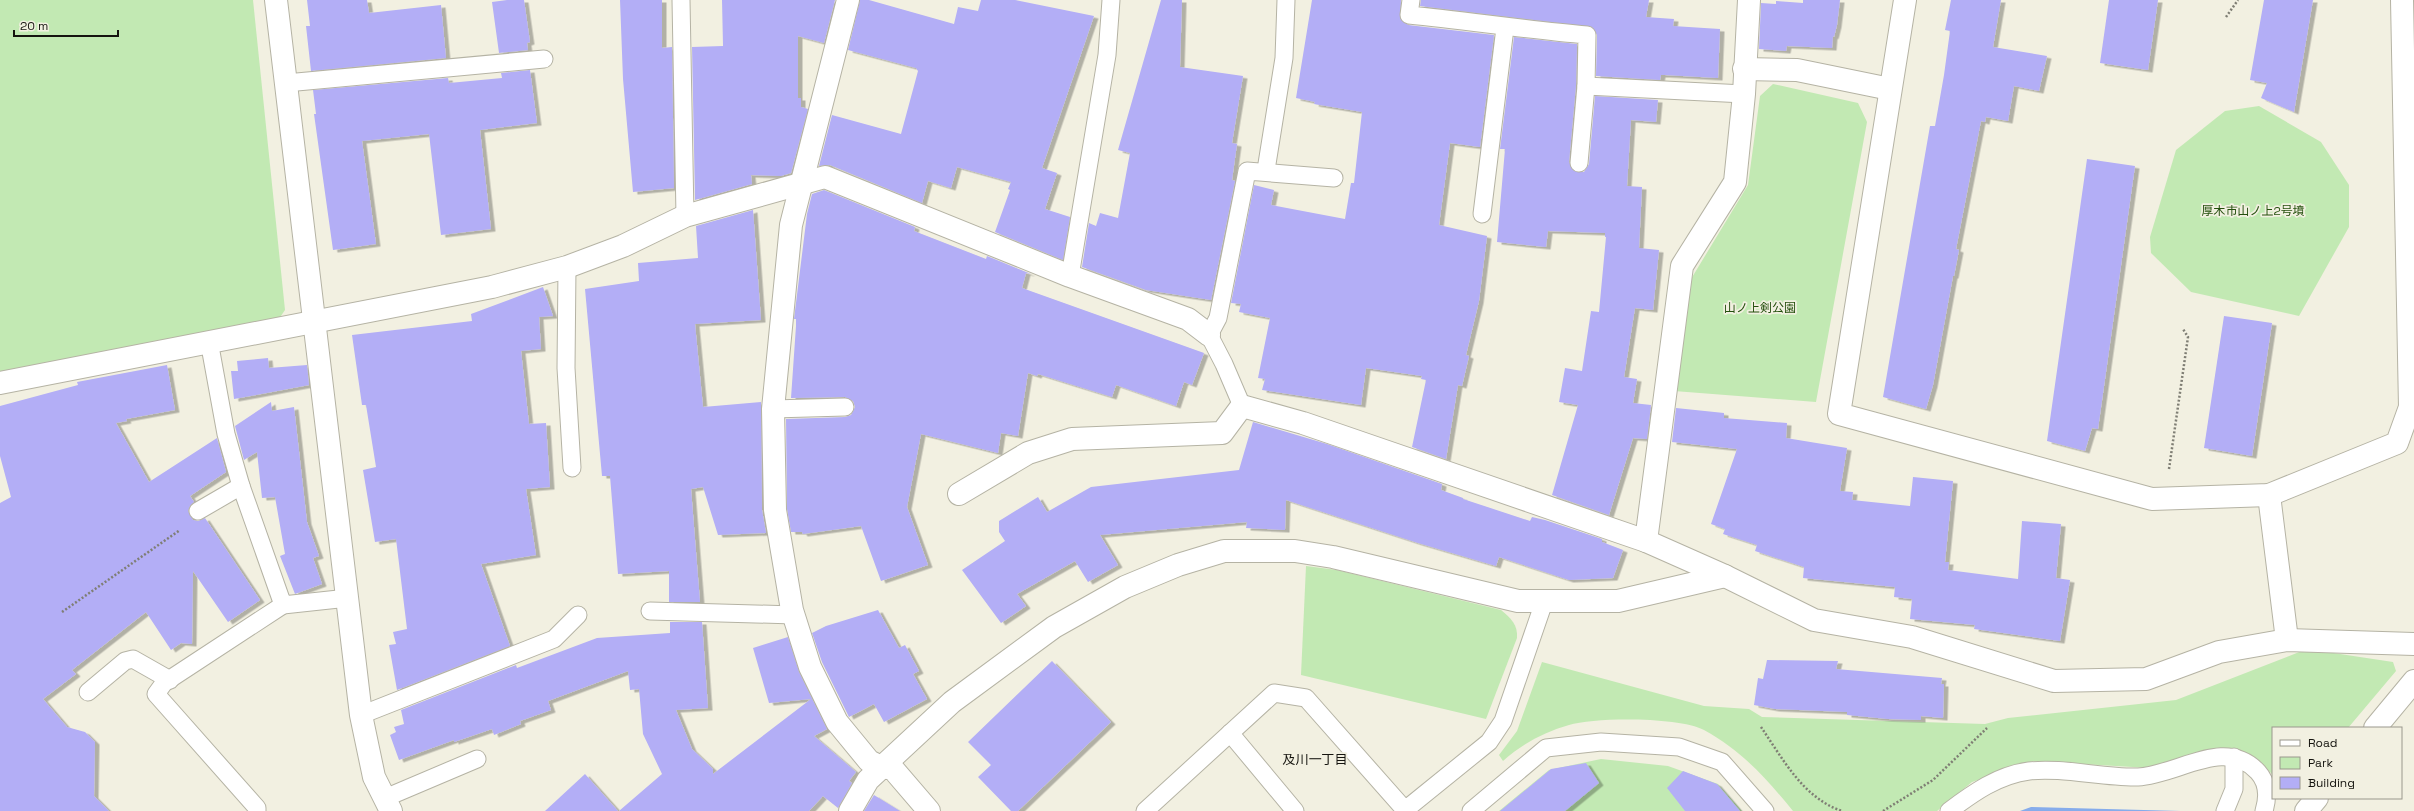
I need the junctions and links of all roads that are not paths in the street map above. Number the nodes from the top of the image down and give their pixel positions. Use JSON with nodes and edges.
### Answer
{"nodes":[{"id":1,"x":276,"y":0,"type":"edge"},
{"id":2,"x":681,"y":0,"type":"edge"},
{"id":3,"x":848,"y":0,"type":"edge"},
{"id":4,"x":1111,"y":0,"type":"edge"},
{"id":5,"x":1286,"y":0,"type":"edge"},
{"id":6,"x":1411,"y":0,"type":"edge"},
{"id":7,"x":1749,"y":0,"type":"edge"},
{"id":8,"x":1904,"y":0,"type":"edge"},
{"id":9,"x":2402,"y":0,"type":"edge"},
{"id":10,"x":1505,"y":28,"type":"junction"},
{"id":11,"x":544,"y":59,"type":"dead end"},
{"id":12,"x":1744,"y":69,"type":"junction"},
{"id":13,"x":286,"y":83,"type":"junction"},
{"id":14,"x":1586,"y":86,"type":"junction"},
{"id":15,"x":1890,"y":89,"type":"junction"},
{"id":16,"x":1744,"y":94,"type":"junction"},
{"id":17,"x":1579,"y":163,"type":"dead end"},
{"id":18,"x":1266,"y":170,"type":"junction"},
{"id":19,"x":1334,"y":178,"type":"dead end"},
{"id":20,"x":802,"y":184,"type":"junction"},
{"id":21,"x":1482,"y":214,"type":"dead end"},
{"id":22,"x":685,"y":216,"type":"junction"},
{"id":23,"x":567,"y":267,"type":"junction"},
{"id":24,"x":1070,"y":276,"type":"junction"},
{"id":25,"x":315,"y":321,"type":"junction"},
{"id":26,"x":1209,"y":336,"type":"junction"},
{"id":27,"x":209,"y":341,"type":"junction"},
{"id":28,"x":0,"y":383,"type":"edge"},
{"id":29,"x":1242,"y":406,"type":"junction"},
{"id":30,"x":845,"y":407,"type":"dead end"},
{"id":31,"x":773,"y":409,"type":"junction"},
{"id":32,"x":572,"y":468,"type":"dead end"},
{"id":33,"x":241,"y":486,"type":"junction"},
{"id":34,"x":959,"y":494,"type":"dead end"},
{"id":35,"x":2269,"y":495,"type":"junction"},
{"id":36,"x":198,"y":511,"type":"road end"},
{"id":37,"x":1646,"y":541,"type":"junction"},
{"id":38,"x":1725,"y":576,"type":"junction"},
{"id":39,"x":348,"y":598,"type":"junction"},
{"id":40,"x":1544,"y":602,"type":"junction"},
{"id":41,"x":283,"y":605,"type":"junction"},
{"id":42,"x":650,"y":611,"type":"dead end"},
{"id":43,"x":578,"y":615,"type":"dead end"},
{"id":44,"x":794,"y":615,"type":"junction"},
{"id":45,"x":2287,"y":640,"type":"junction"},
{"id":46,"x":2414,"y":644,"type":"edge"},
{"id":47,"x":170,"y":680,"type":"junction"},
{"id":48,"x":2414,"y":681,"type":"edge"},
{"id":49,"x":88,"y":692,"type":"dead end"},
{"id":50,"x":361,"y":715,"type":"junction"},
{"id":51,"x":2376,"y":727,"type":"edge"},
{"id":52,"x":1230,"y":733,"type":"junction"},
{"id":53,"x":2234,"y":757,"type":"junction"},
{"id":54,"x":477,"y":759,"type":"dead end"},
{"id":55,"x":881,"y":767,"type":"junction"},
{"id":56,"x":2316,"y":799,"type":"edge"},
{"id":57,"x":388,"y":804,"type":"edge"},
{"id":58,"x":1404,"y":810,"type":"edge"},
{"id":59,"x":257,"y":811,"type":"edge"},
{"id":60,"x":850,"y":811,"type":"edge"},
{"id":61,"x":929,"y":811,"type":"edge"},
{"id":62,"x":1145,"y":811,"type":"edge"},
{"id":63,"x":1295,"y":811,"type":"edge"},
{"id":64,"x":1471,"y":811,"type":"edge"},
{"id":65,"x":1765,"y":811,"type":"edge"},
{"id":66,"x":1949,"y":811,"type":"edge"},
{"id":67,"x":2225,"y":811,"type":"edge"},
{"id":68,"x":2264,"y":811,"type":"edge"},
{"id":69,"x":2306,"y":811,"type":"edge"}],
"edges":[{"from":1,"to":13,"type":"street"},
{"from":2,"to":22,"type":"lane"},
{"from":3,"to":20,"type":"street"},
{"from":4,"to":24,"type":"lane"},
{"from":5,"to":18,"type":"lane"},
{"from":6,"to":10,"type":"lane"},
{"from":7,"to":12,"type":"street"},
{"from":8,"to":15,"type":"street"},
{"from":9,"to":35,"type":"street"},
{"from":10,"to":14,"type":"lane"},
{"from":10,"to":21,"type":"lane"},
{"from":11,"to":13,"type":"lane"},
{"from":12,"to":15,"type":"street"},
{"from":12,"to":16,"type":"street"},
{"from":13,"to":25,"type":"street"},
{"from":14,"to":16,"type":"lane"},
{"from":14,"to":17,"type":"lane"},
{"from":15,"to":35,"type":"street"},
{"from":16,"to":37,"type":"street"},
{"from":18,"to":19,"type":"lane"},
{"from":18,"to":26,"type":"lane"},
{"from":20,"to":22,"type":"street"},
{"from":20,"to":24,"type":"street"},
{"from":20,"to":31,"type":"street"},
{"from":22,"to":23,"type":"street"},
{"from":23,"to":25,"type":"street"},
{"from":23,"to":32,"type":"lane"},
{"from":24,"to":26,"type":"street"},
{"from":25,"to":27,"type":"street"},
{"from":25,"to":39,"type":"street"},
{"from":26,"to":29,"type":"lane"},
{"from":27,"to":28,"type":"street"},
{"from":27,"to":33,"type":"lane"},
{"from":29,"to":34,"type":"street"},
{"from":29,"to":37,"type":"street"},
{"from":30,"to":31,"type":"lane"},
{"from":31,"to":44,"type":"street"},
{"from":33,"to":36,"type":"lane"},
{"from":33,"to":41,"type":"lane"},
{"from":35,"to":45,"type":"street"},
{"from":37,"to":38,"type":"street"},
{"from":38,"to":40,"type":"street"},
{"from":38,"to":45,"type":"street"},
{"from":39,"to":41,"type":"lane"},
{"from":39,"to":50,"type":"street"},
{"from":40,"to":55,"type":"street"},
{"from":40,"to":58,"type":"lane"},
{"from":41,"to":47,"type":"lane"},
{"from":42,"to":44,"type":"lane"},
{"from":43,"to":50,"type":"lane"},
{"from":44,"to":55,"type":"street"},
{"from":45,"to":46,"type":"street"},
{"from":47,"to":49,"type":"lane"},
{"from":47,"to":59,"type":"lane"},
{"from":48,"to":51,"type":"street"},
{"from":50,"to":57,"type":"street"},
{"from":52,"to":58,"type":"lane"},
{"from":52,"to":62,"type":"lane"},
{"from":52,"to":63,"type":"lane"},
{"from":53,"to":66,"type":"lane"},
{"from":53,"to":67,"type":"lane"},
{"from":53,"to":68,"type":"lane"},
{"from":54,"to":57,"type":"lane"},
{"from":55,"to":60,"type":"street"},
{"from":55,"to":61,"type":"street"},
{"from":56,"to":69,"type":"street"},
{"from":64,"to":65,"type":"lane"}]}
